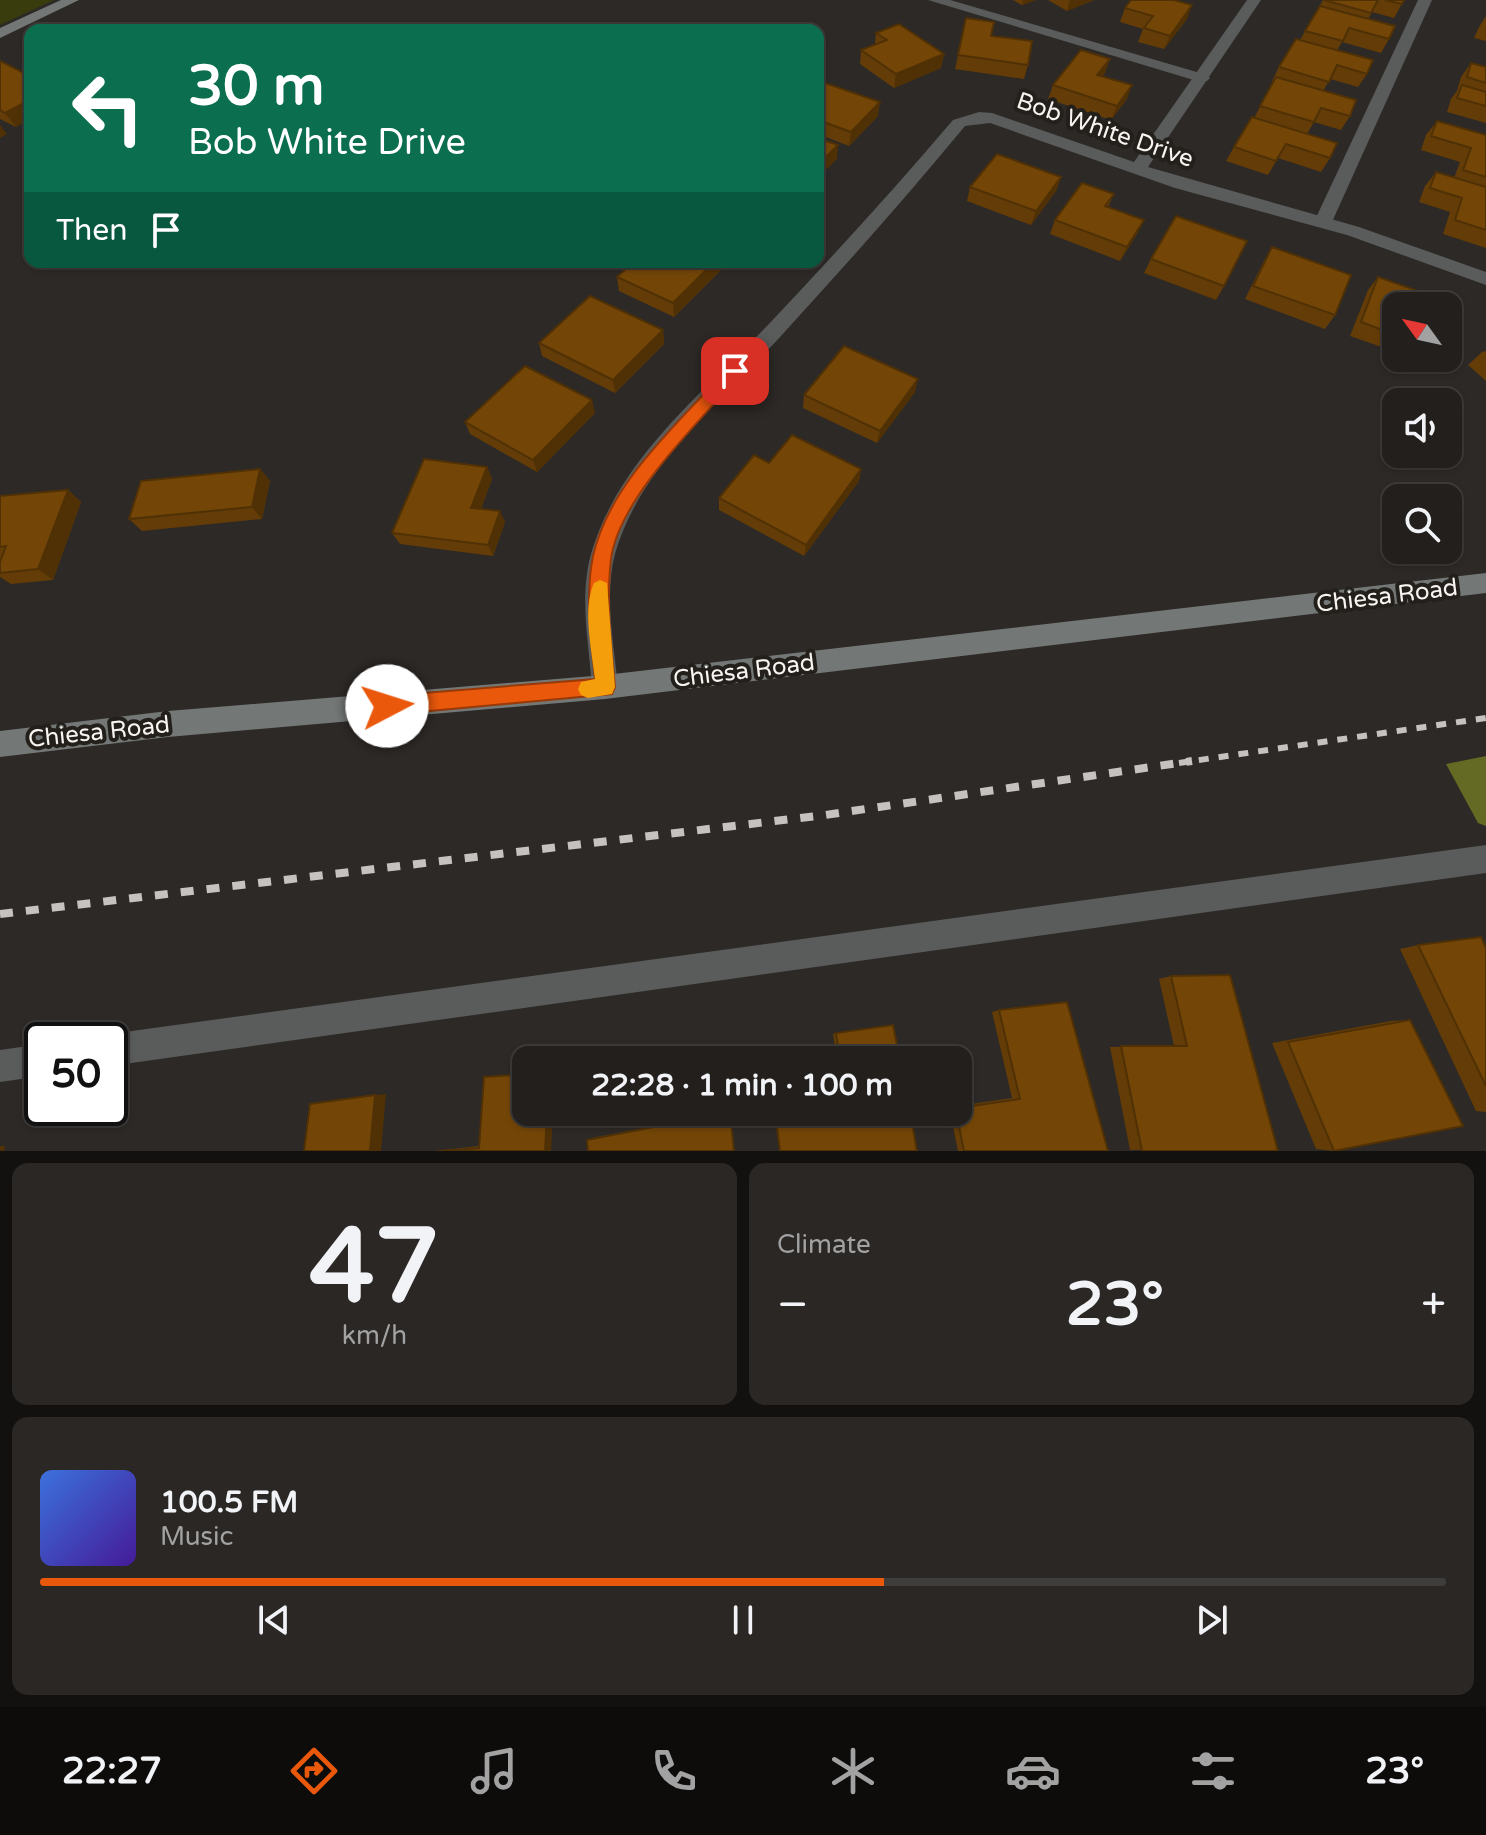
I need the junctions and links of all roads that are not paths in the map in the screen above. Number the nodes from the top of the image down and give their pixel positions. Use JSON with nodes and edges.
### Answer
{"nodes":[{"id":1,"x":72,"y":0,"type":"edge"},
{"id":2,"x":935,"y":0,"type":"edge"},
{"id":3,"x":1254,"y":0,"type":"edge"},
{"id":4,"x":1425,"y":0,"type":"edge"},
{"id":5,"x":0,"y":34,"type":"edge"},
{"id":6,"x":1202,"y":78,"type":"junction"},
{"id":7,"x":1139,"y":167,"type":"junction"},
{"id":8,"x":1323,"y":222,"type":"junction"},
{"id":9,"x":1486,"y":279,"type":"edge"},
{"id":10,"x":1486,"y":583,"type":"edge"},
{"id":11,"x":605,"y":687,"type":"junction"},
{"id":12,"x":0,"y":744,"type":"edge"},
{"id":13,"x":1486,"y":859,"type":"edge"},
{"id":14,"x":128,"y":1048,"type":"edge"},
{"id":15,"x":24,"y":1063,"type":"edge"},
{"id":16,"x":0,"y":1066,"type":"edge"}],
"edges":[{"from":1,"to":5,"type":"main road"},
{"from":2,"to":6,"type":"street"},
{"from":3,"to":6,"type":"street"},
{"from":4,"to":8,"type":"street"},
{"from":6,"to":7,"type":"street"},
{"from":7,"to":8,"type":"street","name":"Bob White Drive"},
{"from":7,"to":11,"type":"street","name":"Bob White Drive"},
{"from":8,"to":9,"type":"street","name":"Bob White Drive"},
{"from":10,"to":11,"type":"main road","name":"Chiesa Road"},
{"from":11,"to":12,"type":"main road","name":"Chiesa Road"},
{"from":13,"to":14,"type":"street"},
{"from":15,"to":16,"type":"street"}]}
